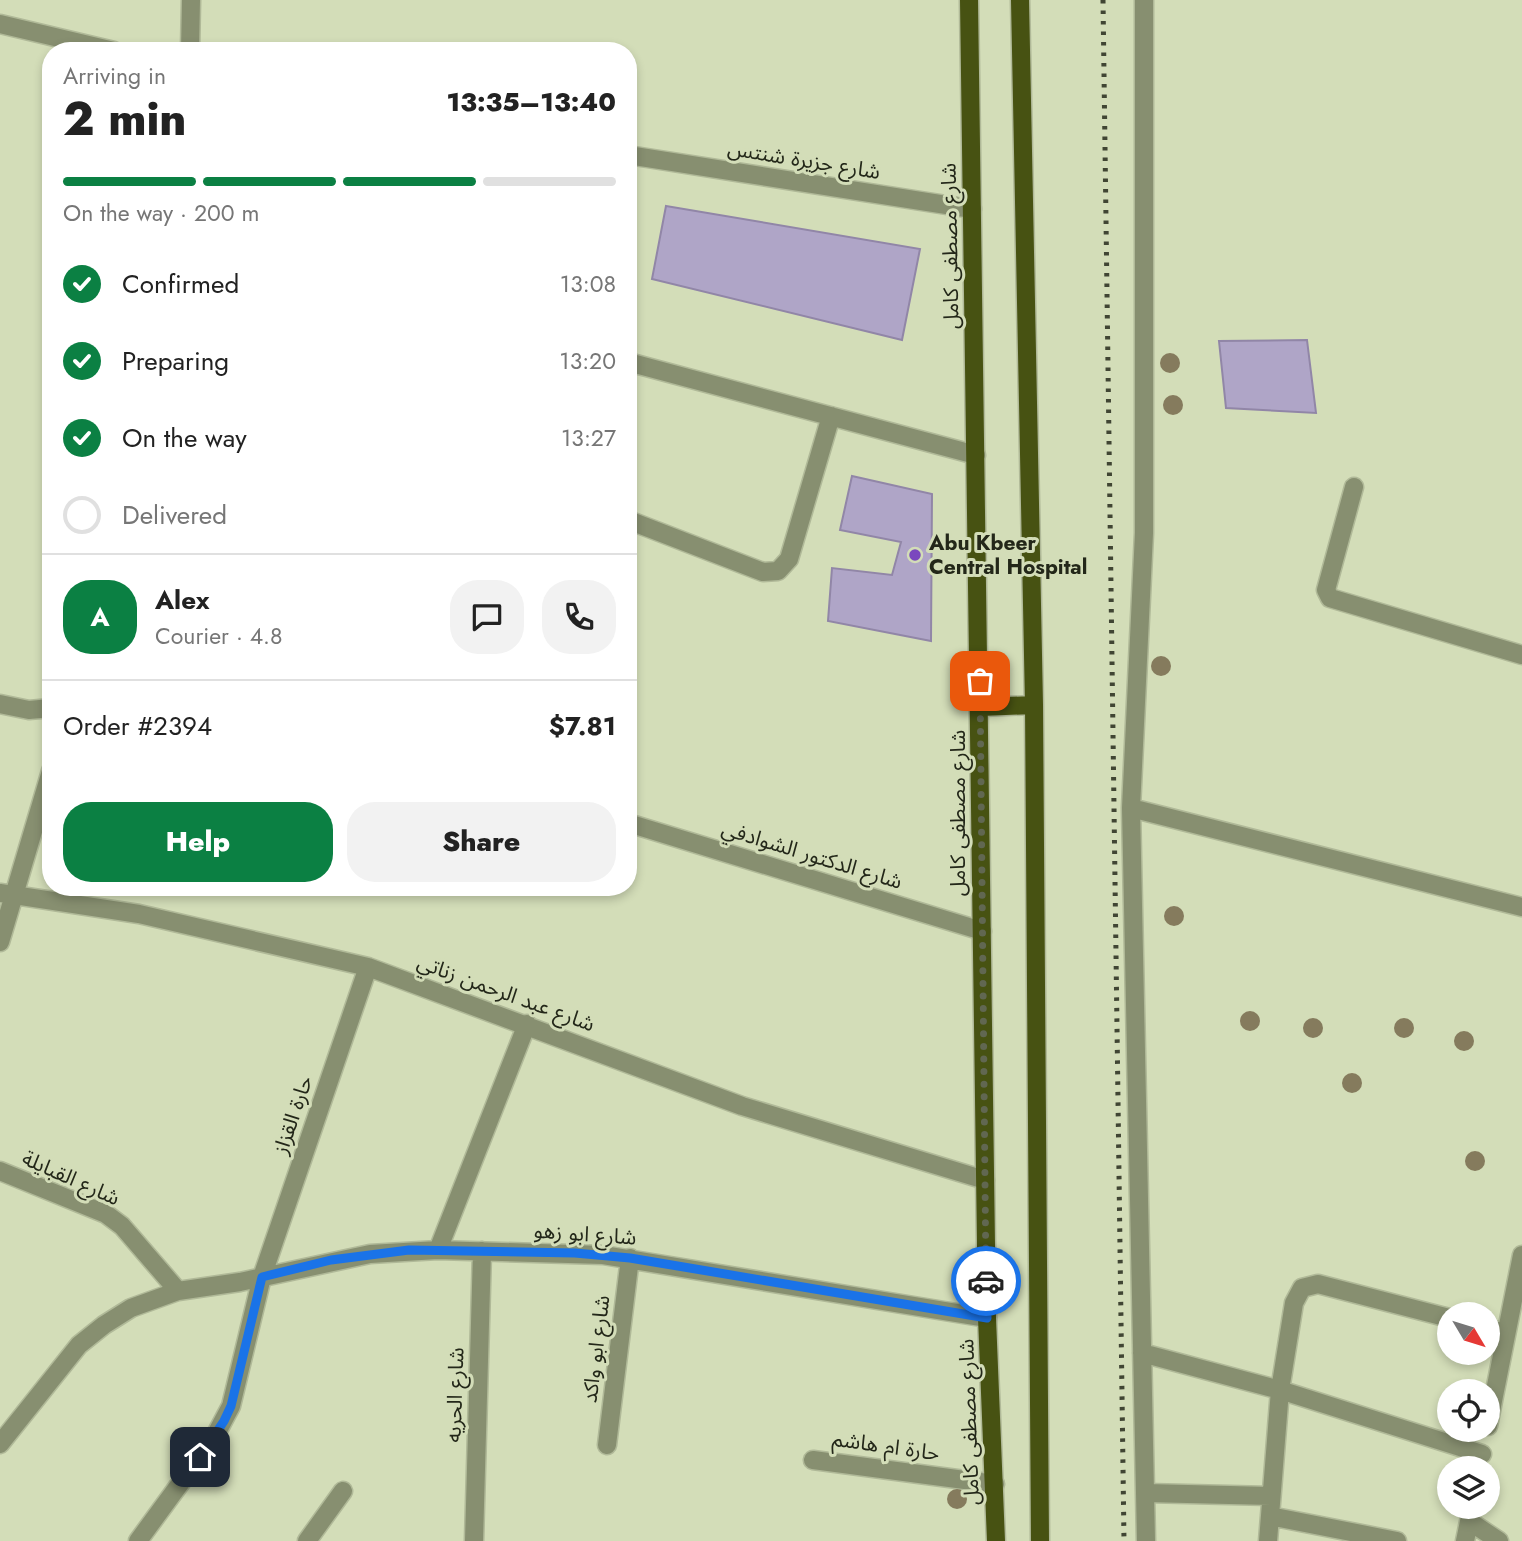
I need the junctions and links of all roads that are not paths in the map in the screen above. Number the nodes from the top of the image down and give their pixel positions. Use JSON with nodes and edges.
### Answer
{"nodes":[{"id":1,"x":191,"y":0,"type":"edge"},
{"id":2,"x":969,"y":0,"type":"edge"},
{"id":3,"x":1020,"y":0,"type":"edge"},
{"id":4,"x":1144,"y":0,"type":"edge"},
{"id":5,"x":0,"y":24,"type":"edge"},
{"id":6,"x":76,"y":42,"type":"edge"},
{"id":7,"x":190,"y":42,"type":"edge"},
{"id":8,"x":637,"y":156,"type":"edge"},
{"id":9,"x":972,"y":209,"type":"junction"},
{"id":10,"x":637,"y":364,"type":"edge"},
{"id":11,"x":831,"y":416,"type":"junction"},
{"id":12,"x":976,"y":455,"type":"junction"},
{"id":13,"x":1354,"y":487,"type":"dead end"},
{"id":14,"x":637,"y":523,"type":"edge"},
{"id":15,"x":1522,"y":654,"type":"edge"},
{"id":16,"x":0,"y":704,"type":"edge"},
{"id":17,"x":1034,"y":705,"type":"junction"},
{"id":18,"x":981,"y":707,"type":"junction"},
{"id":19,"x":42,"y":709,"type":"edge"},
{"id":20,"x":42,"y":797,"type":"edge"},
{"id":21,"x":1131,"y":808,"type":"junction"},
{"id":22,"x":637,"y":826,"type":"edge"},
{"id":23,"x":8,"y":895,"type":"edge"},
{"id":24,"x":1522,"y":907,"type":"edge"},
{"id":25,"x":982,"y":931,"type":"junction"},
{"id":26,"x":0,"y":942,"type":"edge"},
{"id":27,"x":368,"y":967,"type":"junction"},
{"id":28,"x":527,"y":1024,"type":"junction"},
{"id":29,"x":0,"y":1171,"type":"edge"},
{"id":30,"x":985,"y":1180,"type":"junction"},
{"id":31,"x":438,"y":1250,"type":"junction"},
{"id":32,"x":482,"y":1251,"type":"junction"},
{"id":33,"x":1522,"y":1255,"type":"edge"},
{"id":34,"x":630,"y":1258,"type":"junction"},
{"id":35,"x":262,"y":1277,"type":"junction"},
{"id":36,"x":178,"y":1291,"type":"junction"},
{"id":37,"x":1437,"y":1315,"type":"edge"},
{"id":38,"x":987,"y":1318,"type":"junction"},
{"id":39,"x":1500,"y":1331,"type":"edge"},
{"id":40,"x":1506,"y":1333,"type":"junction"},
{"id":41,"x":1143,"y":1353,"type":"junction"},
{"id":42,"x":1497,"y":1379,"type":"edge"},
{"id":43,"x":1280,"y":1390,"type":"junction"},
{"id":44,"x":0,"y":1444,"type":"edge"},
{"id":45,"x":607,"y":1445,"type":"dead end"},
{"id":46,"x":1466,"y":1456,"type":"edge"},
{"id":47,"x":813,"y":1460,"type":"dead end"},
{"id":48,"x":995,"y":1484,"type":"junction"},
{"id":49,"x":343,"y":1491,"type":"dead end"},
{"id":50,"x":1146,"y":1493,"type":"junction"},
{"id":51,"x":1271,"y":1496,"type":"junction"},
{"id":52,"x":1270,"y":1517,"type":"junction"},
{"id":53,"x":1469,"y":1519,"type":"edge"},
{"id":54,"x":1475,"y":1519,"type":"edge"},
{"id":55,"x":138,"y":1541,"type":"edge"},
{"id":56,"x":307,"y":1541,"type":"edge"},
{"id":57,"x":474,"y":1541,"type":"edge"},
{"id":58,"x":996,"y":1541,"type":"edge"},
{"id":59,"x":1040,"y":1541,"type":"edge"},
{"id":60,"x":1146,"y":1541,"type":"edge"},
{"id":61,"x":1268,"y":1541,"type":"edge"},
{"id":62,"x":1396,"y":1541,"type":"edge"},
{"id":63,"x":1465,"y":1541,"type":"edge"},
{"id":64,"x":1499,"y":1541,"type":"edge"}],
"edges":[{"from":1,"to":7,"type":"street"},
{"from":2,"to":9,"type":"main road","name":"شارع مصطفى كامل"},
{"from":3,"to":17,"type":"main road"},
{"from":4,"to":21,"type":"street"},
{"from":5,"to":6,"type":"street"},
{"from":8,"to":9,"type":"street","name":"شارع جزيرة شنتس"},
{"from":9,"to":12,"type":"main road","name":"شارع مصطفى كامل"},
{"from":10,"to":11,"type":"street"},
{"from":11,"to":12,"type":"street"},
{"from":11,"to":14,"type":"street"},
{"from":12,"to":18,"type":"main road","name":"شارع مصطفى كامل"},
{"from":13,"to":15,"type":"street"},
{"from":16,"to":19,"type":"street"},
{"from":17,"to":18,"type":"main road"},
{"from":17,"to":59,"type":"main road"},
{"from":18,"to":25,"type":"main road","name":"شارع مصطفى كامل"},
{"from":20,"to":23,"type":"street"},
{"from":21,"to":24,"type":"street"},
{"from":21,"to":41,"type":"street"},
{"from":22,"to":25,"type":"street","name":"شارع الدكتور الشوادفي"},
{"from":23,"to":26,"type":"street"},
{"from":23,"to":27,"type":"street","name":"شارع عبد الرحمن زناتي"},
{"from":25,"to":30,"type":"main road","name":"شارع مصطفى كامل"},
{"from":27,"to":28,"type":"street","name":"شارع عبد الرحمن زناتي"},
{"from":27,"to":35,"type":"street","name":"حارة القزاز"},
{"from":28,"to":30,"type":"street","name":"شارع عبد الرحمن زناتي"},
{"from":28,"to":31,"type":"street"},
{"from":29,"to":36,"type":"street","name":"شارع القبايلة"},
{"from":30,"to":38,"type":"main road","name":"شارع مصطفى كامل"},
{"from":31,"to":32,"type":"street","name":"شارع ابو زهو"},
{"from":31,"to":35,"type":"street","name":"شارع ابو زهو"},
{"from":32,"to":34,"type":"street","name":"شارع ابو زهو"},
{"from":32,"to":57,"type":"street","name":"شارع الحريه"},
{"from":33,"to":40,"type":"street"},
{"from":34,"to":38,"type":"street","name":"شارع ابو زهو"},
{"from":34,"to":45,"type":"street","name":"شارع ابو واكد"},
{"from":35,"to":36,"type":"street","name":"شارع ابو زهو"},
{"from":35,"to":55,"type":"street","name":"حارة القزاز"},
{"from":36,"to":44,"type":"street","name":"شارع ابو زهو"},
{"from":37,"to":43,"type":"street"},
{"from":38,"to":48,"type":"main road","name":"شارع مصطفى كامل"},
{"from":39,"to":40,"type":"street"},
{"from":40,"to":42,"type":"street"},
{"from":41,"to":43,"type":"street"},
{"from":41,"to":50,"type":"street"},
{"from":43,"to":46,"type":"street"},
{"from":43,"to":51,"type":"street"},
{"from":47,"to":48,"type":"street","name":"حارة ام هاشم"},
{"from":48,"to":58,"type":"main road","name":"شارع مصطفى كامل"},
{"from":49,"to":56,"type":"street"},
{"from":50,"to":51,"type":"street"},
{"from":50,"to":60,"type":"street"},
{"from":51,"to":52,"type":"street"},
{"from":52,"to":61,"type":"street"},
{"from":52,"to":62,"type":"street"},
{"from":53,"to":63,"type":"street"},
{"from":54,"to":64,"type":"street"}]}
